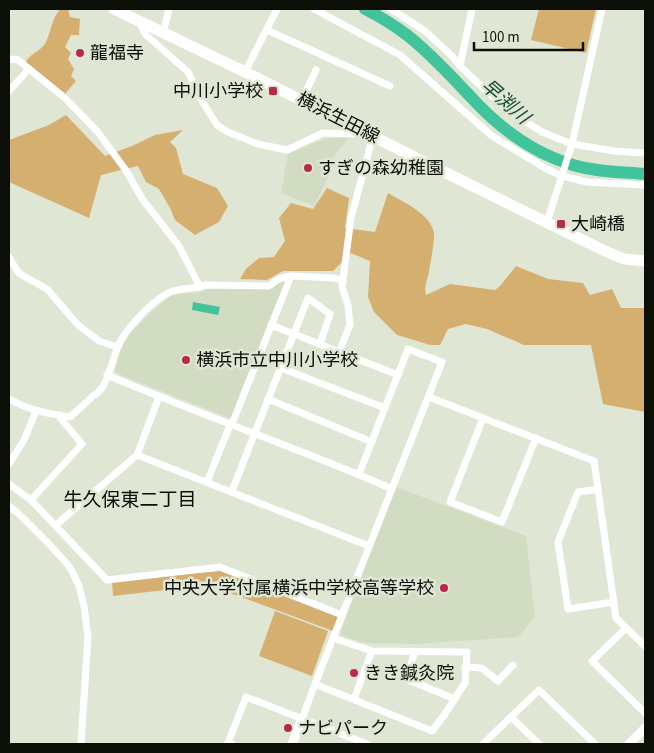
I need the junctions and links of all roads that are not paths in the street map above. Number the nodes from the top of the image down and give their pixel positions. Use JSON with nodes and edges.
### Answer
{"nodes":[{"id":1,"x":114,"y":9,"type":"edge"},
{"id":2,"x":169,"y":9,"type":"edge"},
{"id":3,"x":277,"y":9,"type":"edge"},
{"id":4,"x":314,"y":9,"type":"edge"},
{"id":5,"x":392,"y":9,"type":"edge"},
{"id":6,"x":472,"y":9,"type":"edge"},
{"id":7,"x":602,"y":9,"type":"edge"},
{"id":8,"x":139,"y":21,"type":"junction"},
{"id":9,"x":267,"y":30,"type":"junction"},
{"id":10,"x":163,"y":33,"type":"junction"},
{"id":11,"x":9,"y":60,"type":"edge"},
{"id":12,"x":460,"y":66,"type":"junction"},
{"id":13,"x":29,"y":69,"type":"junction"},
{"id":14,"x":316,"y":70,"type":"dead end"},
{"id":15,"x":245,"y":72,"type":"junction"},
{"id":16,"x":390,"y":86,"type":"dead end"},
{"id":17,"x":9,"y":91,"type":"edge"},
{"id":18,"x":302,"y":100,"type":"junction"},
{"id":19,"x":370,"y":134,"type":"junction"},
{"id":20,"x":572,"y":145,"type":"junction"},
{"id":21,"x":645,"y":153,"type":"edge"},
{"id":22,"x":563,"y":174,"type":"junction"},
{"id":23,"x":645,"y":185,"type":"edge"},
{"id":24,"x":547,"y":222,"type":"junction"},
{"id":25,"x":9,"y":257,"type":"edge"},
{"id":26,"x":645,"y":261,"type":"edge"},
{"id":27,"x":291,"y":276,"type":"junction"},
{"id":28,"x":343,"y":281,"type":"junction"},
{"id":29,"x":200,"y":287,"type":"junction"},
{"id":30,"x":271,"y":325,"type":"junction"},
{"id":31,"x":295,"y":334,"type":"junction"},
{"id":32,"x":320,"y":344,"type":"junction"},
{"id":33,"x":117,"y":347,"type":"junction"},
{"id":34,"x":339,"y":352,"type":"junction"},
{"id":35,"x":281,"y":368,"type":"junction"},
{"id":36,"x":108,"y":375,"type":"junction"},
{"id":37,"x":398,"y":375,"type":"junction"},
{"id":38,"x":159,"y":397,"type":"junction"},
{"id":39,"x":429,"y":397,"type":"junction"},
{"id":40,"x":9,"y":398,"type":"edge"},
{"id":41,"x":268,"y":399,"type":"junction"},
{"id":42,"x":386,"y":408,"type":"junction"},
{"id":43,"x":36,"y":411,"type":"junction"},
{"id":44,"x":58,"y":415,"type":"junction"},
{"id":45,"x":483,"y":418,"type":"junction"},
{"id":46,"x":230,"y":425,"type":"junction"},
{"id":47,"x":255,"y":434,"type":"junction"},
{"id":48,"x":536,"y":438,"type":"junction"},
{"id":49,"x":372,"y":442,"type":"junction"},
{"id":50,"x":136,"y":455,"type":"junction"},
{"id":51,"x":9,"y":464,"type":"edge"},
{"id":52,"x":359,"y":474,"type":"junction"},
{"id":53,"x":207,"y":482,"type":"junction"},
{"id":54,"x":9,"y":484,"type":"edge"},
{"id":55,"x":392,"y":489,"type":"junction"},
{"id":56,"x":598,"y":489,"type":"junction"},
{"id":57,"x":232,"y":491,"type":"junction"},
{"id":58,"x":31,"y":500,"type":"junction"},
{"id":59,"x":9,"y":506,"type":"edge"},
{"id":60,"x":56,"y":525,"type":"junction"},
{"id":61,"x":369,"y":546,"type":"junction"},
{"id":62,"x":614,"y":602,"type":"junction"},
{"id":63,"x":342,"y":615,"type":"junction"},
{"id":64,"x":626,"y":628,"type":"junction"},
{"id":65,"x":333,"y":638,"type":"junction"},
{"id":66,"x":645,"y":646,"type":"edge"},
{"id":67,"x":372,"y":651,"type":"junction"},
{"id":68,"x":414,"y":651,"type":"junction"},
{"id":69,"x":513,"y":665,"type":"dead end"},
{"id":70,"x":466,"y":668,"type":"junction"},
{"id":71,"x":315,"y":684,"type":"junction"},
{"id":72,"x":354,"y":699,"type":"junction"},
{"id":73,"x":455,"y":699,"type":"junction"},
{"id":74,"x":645,"y":713,"type":"edge"},
{"id":75,"x":511,"y":717,"type":"junction"},
{"id":76,"x":302,"y":718,"type":"junction"},
{"id":77,"x":645,"y":728,"type":"edge"},
{"id":78,"x":80,"y":744,"type":"edge"},
{"id":79,"x":232,"y":744,"type":"edge"},
{"id":80,"x":292,"y":744,"type":"edge"},
{"id":81,"x":367,"y":744,"type":"edge"},
{"id":82,"x":483,"y":744,"type":"edge"},
{"id":83,"x":539,"y":744,"type":"edge"},
{"id":84,"x":595,"y":744,"type":"edge"},
{"id":85,"x":629,"y":744,"type":"edge"}],
"edges":[{"from":1,"to":8,"type":"main road","name":"横浜生田線"},
{"from":2,"to":10,"type":"street"},
{"from":3,"to":9,"type":"street"},
{"from":4,"to":22,"type":"street"},
{"from":5,"to":12,"type":"street"},
{"from":6,"to":12,"type":"street"},
{"from":7,"to":20,"type":"street"},
{"from":8,"to":10,"type":"main road","name":"横浜生田線"},
{"from":8,"to":19,"type":"street"},
{"from":9,"to":15,"type":"street"},
{"from":9,"to":16,"type":"street"},
{"from":10,"to":15,"type":"main road","name":"横浜生田線"},
{"from":11,"to":13,"type":"street"},
{"from":12,"to":20,"type":"street"},
{"from":13,"to":17,"type":"street"},
{"from":13,"to":29,"type":"street"},
{"from":14,"to":18,"type":"street"},
{"from":15,"to":18,"type":"main road","name":"横浜生田線"},
{"from":18,"to":19,"type":"main road","name":"横浜生田線"},
{"from":19,"to":24,"type":"main road","name":"横浜生田線"},
{"from":19,"to":28,"type":"street"},
{"from":20,"to":21,"type":"street"},
{"from":20,"to":22,"type":"street"},
{"from":22,"to":23,"type":"street"},
{"from":22,"to":24,"type":"street"},
{"from":24,"to":26,"type":"main road","name":"横浜生田線"},
{"from":25,"to":33,"type":"street"},
{"from":27,"to":28,"type":"street"},
{"from":27,"to":29,"type":"street"},
{"from":27,"to":30,"type":"street"},
{"from":28,"to":34,"type":"street"},
{"from":29,"to":33,"type":"street"},
{"from":30,"to":31,"type":"street"},
{"from":30,"to":46,"type":"street"},
{"from":31,"to":32,"type":"street"},
{"from":31,"to":32,"type":"street"},
{"from":31,"to":35,"type":"street"},
{"from":32,"to":34,"type":"street"},
{"from":33,"to":36,"type":"street"},
{"from":34,"to":37,"type":"street"},
{"from":35,"to":41,"type":"street"},
{"from":35,"to":42,"type":"street"},
{"from":36,"to":38,"type":"street"},
{"from":36,"to":44,"type":"street"},
{"from":37,"to":39,"type":"street"},
{"from":37,"to":42,"type":"street"},
{"from":38,"to":46,"type":"street"},
{"from":38,"to":50,"type":"street"},
{"from":39,"to":45,"type":"street"},
{"from":39,"to":55,"type":"street"},
{"from":40,"to":43,"type":"street"},
{"from":41,"to":47,"type":"street"},
{"from":41,"to":49,"type":"street"},
{"from":42,"to":49,"type":"street"},
{"from":43,"to":44,"type":"street"},
{"from":43,"to":51,"type":"street"},
{"from":44,"to":58,"type":"street"},
{"from":45,"to":48,"type":"street"},
{"from":45,"to":48,"type":"street"},
{"from":46,"to":47,"type":"street"},
{"from":46,"to":53,"type":"street"},
{"from":47,"to":52,"type":"street"},
{"from":47,"to":57,"type":"street"},
{"from":48,"to":56,"type":"street"},
{"from":49,"to":52,"type":"street"},
{"from":50,"to":53,"type":"street"},
{"from":50,"to":60,"type":"street"},
{"from":52,"to":55,"type":"street"},
{"from":53,"to":57,"type":"street"},
{"from":54,"to":58,"type":"street"},
{"from":55,"to":61,"type":"street"},
{"from":56,"to":62,"type":"street"},
{"from":56,"to":62,"type":"street"},
{"from":57,"to":61,"type":"street"},
{"from":58,"to":60,"type":"street"},
{"from":59,"to":78,"type":"street"},
{"from":60,"to":63,"type":"street"},
{"from":61,"to":63,"type":"street"},
{"from":62,"to":64,"type":"street"},
{"from":63,"to":65,"type":"street"},
{"from":64,"to":66,"type":"street"},
{"from":64,"to":74,"type":"street"},
{"from":65,"to":67,"type":"street"},
{"from":65,"to":71,"type":"street"},
{"from":67,"to":68,"type":"street"},
{"from":67,"to":72,"type":"street"},
{"from":68,"to":70,"type":"street"},
{"from":68,"to":73,"type":"street"},
{"from":69,"to":70,"type":"street"},
{"from":70,"to":73,"type":"street"},
{"from":71,"to":72,"type":"street"},
{"from":71,"to":76,"type":"street"},
{"from":72,"to":73,"type":"street"},
{"from":75,"to":82,"type":"street"},
{"from":75,"to":83,"type":"street"},
{"from":75,"to":84,"type":"street"},
{"from":76,"to":79,"type":"street"},
{"from":76,"to":80,"type":"street"},
{"from":76,"to":81,"type":"street"},
{"from":77,"to":85,"type":"street"}]}
